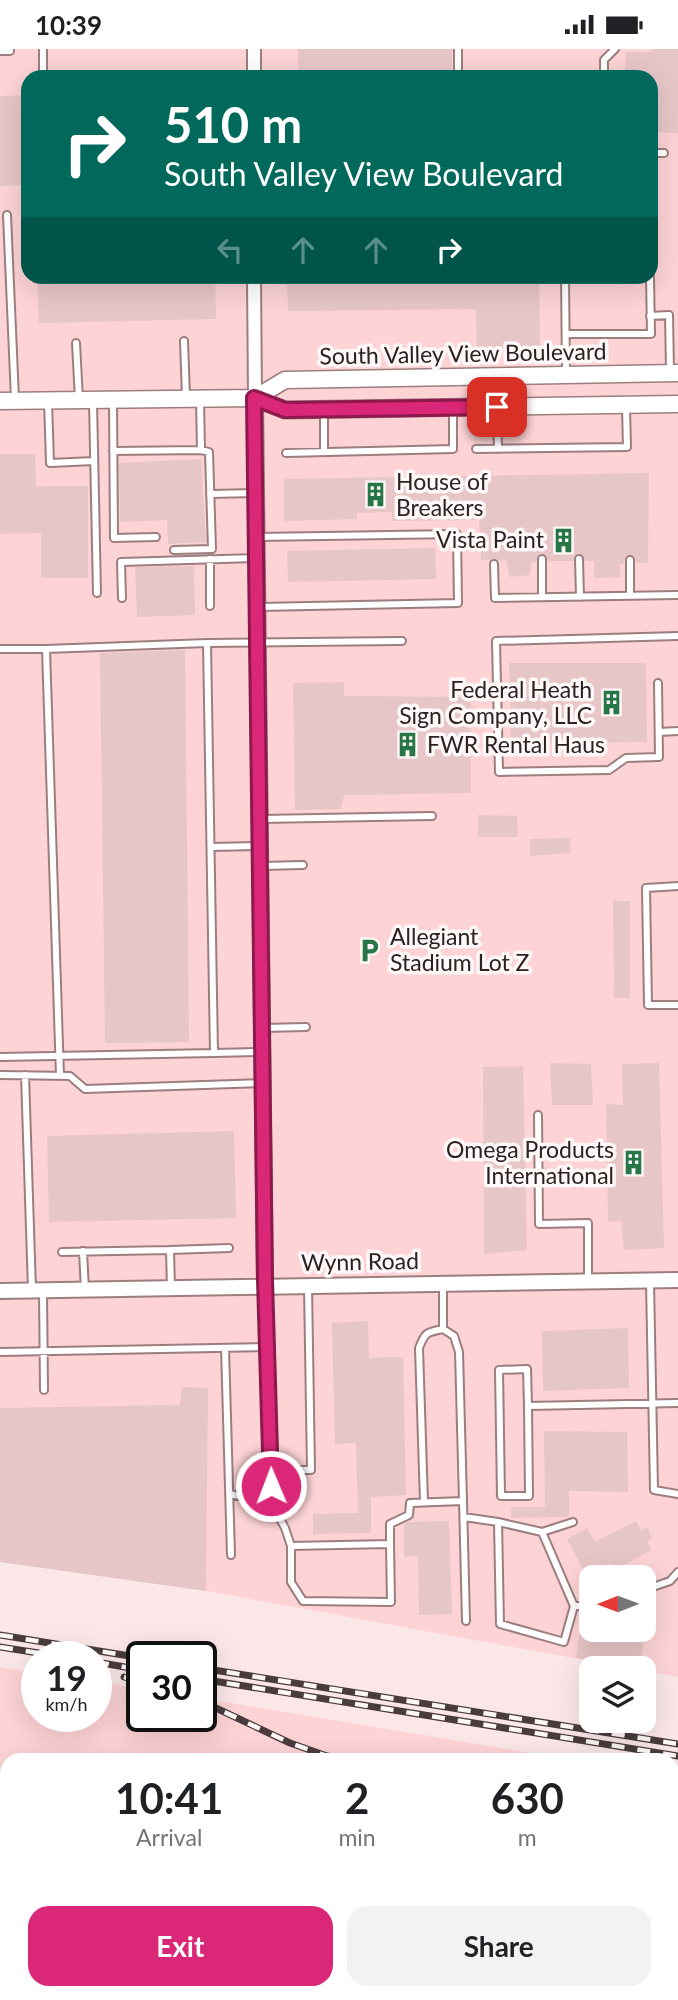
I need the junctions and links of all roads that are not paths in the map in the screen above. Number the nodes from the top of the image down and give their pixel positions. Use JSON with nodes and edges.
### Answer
{"nodes":[{"id":1,"x":10,"y":49,"type":"edge"},
{"id":2,"x":43,"y":49,"type":"edge"},
{"id":3,"x":254,"y":49,"type":"edge"},
{"id":4,"x":457,"y":49,"type":"edge"},
{"id":5,"x":615,"y":49,"type":"edge"},
{"id":6,"x":0,"y":51,"type":"edge"},
{"id":7,"x":43,"y":70,"type":"edge"},
{"id":8,"x":254,"y":70,"type":"edge"},
{"id":9,"x":458,"y":70,"type":"edge"},
{"id":10,"x":604,"y":70,"type":"edge"},
{"id":11,"x":658,"y":153,"type":"edge"},
{"id":12,"x":664,"y":153,"type":"dead end"},
{"id":13,"x":6,"y":215,"type":"dead end"},
{"id":14,"x":254,"y":284,"type":"edge"},
{"id":15,"x":565,"y":284,"type":"edge"},
{"id":16,"x":650,"y":284,"type":"edge"},
{"id":17,"x":650,"y":316,"type":"junction"},
{"id":18,"x":566,"y":334,"type":"junction"},
{"id":19,"x":184,"y":341,"type":"dead end"},
{"id":20,"x":76,"y":342,"type":"dead end"},
{"id":21,"x":674,"y":373,"type":"edge"},
{"id":22,"x":566,"y":375,"type":"junction"},
{"id":23,"x":254,"y":398,"type":"junction"},
{"id":24,"x":193,"y":399,"type":"junction"},
{"id":25,"x":86,"y":400,"type":"junction"},
{"id":26,"x":113,"y":400,"type":"junction"},
{"id":27,"x":8,"y":401,"type":"edge"},
{"id":28,"x":48,"y":401,"type":"junction"},
{"id":29,"x":678,"y":404,"type":"edge"},
{"id":30,"x":626,"y":405,"type":"junction"},
{"id":31,"x":497,"y":407,"type":"junction"},
{"id":32,"x":453,"y":408,"type":"junction"},
{"id":33,"x":324,"y":409,"type":"junction"},
{"id":34,"x":476,"y":449,"type":"dead end"},
{"id":35,"x":498,"y":449,"type":"junction"},
{"id":36,"x":201,"y":450,"type":"junction"},
{"id":37,"x":113,"y":451,"type":"junction"},
{"id":38,"x":324,"y":452,"type":"junction"},
{"id":39,"x":286,"y":453,"type":"dead end"},
{"id":40,"x":94,"y":461,"type":"junction"},
{"id":41,"x":255,"y":493,"type":"junction"},
{"id":42,"x":211,"y":494,"type":"junction"},
{"id":43,"x":156,"y":537,"type":"dead end"},
{"id":44,"x":256,"y":537,"type":"junction"},
{"id":45,"x":174,"y":550,"type":"dead end"},
{"id":46,"x":256,"y":558,"type":"junction"},
{"id":47,"x":210,"y":559,"type":"junction"},
{"id":48,"x":542,"y":559,"type":"dead end"},
{"id":49,"x":579,"y":559,"type":"dead end"},
{"id":50,"x":630,"y":560,"type":"dead end"},
{"id":51,"x":494,"y":564,"type":"dead end"},
{"id":52,"x":97,"y":593,"type":"dead end"},
{"id":53,"x":678,"y":595,"type":"edge"},
{"id":54,"x":631,"y":596,"type":"junction"},
{"id":55,"x":542,"y":597,"type":"junction"},
{"id":56,"x":580,"y":597,"type":"junction"},
{"id":57,"x":122,"y":598,"type":"dead end"},
{"id":58,"x":210,"y":606,"type":"dead end"},
{"id":59,"x":257,"y":607,"type":"junction"},
{"id":60,"x":678,"y":636,"type":"edge"},
{"id":61,"x":402,"y":641,"type":"dead end"},
{"id":62,"x":257,"y":642,"type":"junction"},
{"id":63,"x":207,"y":643,"type":"junction"},
{"id":64,"x":0,"y":649,"type":"edge"},
{"id":65,"x":46,"y":649,"type":"junction"},
{"id":66,"x":658,"y":683,"type":"dead end"},
{"id":67,"x":678,"y":731,"type":"edge"},
{"id":68,"x":659,"y":732,"type":"junction"},
{"id":69,"x":432,"y":816,"type":"dead end"},
{"id":70,"x":259,"y":819,"type":"junction"},
{"id":71,"x":260,"y":846,"type":"junction"},
{"id":72,"x":211,"y":847,"type":"junction"},
{"id":73,"x":303,"y":865,"type":"dead end"},
{"id":74,"x":260,"y":866,"type":"junction"},
{"id":75,"x":678,"y":886,"type":"edge"},
{"id":76,"x":678,"y":1005,"type":"edge"},
{"id":77,"x":306,"y":1027,"type":"dead end"},
{"id":78,"x":263,"y":1028,"type":"junction"},
{"id":79,"x":263,"y":1052,"type":"junction"},
{"id":80,"x":214,"y":1053,"type":"junction"},
{"id":81,"x":60,"y":1056,"type":"junction"},
{"id":82,"x":0,"y":1057,"type":"edge"},
{"id":83,"x":0,"y":1075,"type":"edge"},
{"id":84,"x":25,"y":1076,"type":"junction"},
{"id":85,"x":60,"y":1076,"type":"junction"},
{"id":86,"x":264,"y":1083,"type":"junction"},
{"id":87,"x":538,"y":1115,"type":"dead end"},
{"id":88,"x":229,"y":1248,"type":"dead end"},
{"id":89,"x":170,"y":1250,"type":"junction"},
{"id":90,"x":83,"y":1251,"type":"junction"},
{"id":91,"x":62,"y":1252,"type":"dead end"},
{"id":92,"x":650,"y":1280,"type":"junction"},
{"id":93,"x":678,"y":1280,"type":"edge"},
{"id":94,"x":589,"y":1281,"type":"junction"},
{"id":95,"x":443,"y":1284,"type":"junction"},
{"id":96,"x":308,"y":1286,"type":"junction"},
{"id":97,"x":265,"y":1287,"type":"junction"},
{"id":98,"x":171,"y":1288,"type":"junction"},
{"id":99,"x":38,"y":1290,"type":"junction"},
{"id":100,"x":85,"y":1290,"type":"junction"},
{"id":101,"x":0,"y":1291,"type":"edge"},
{"id":102,"x":443,"y":1329,"type":"junction"},
{"id":103,"x":267,"y":1347,"type":"junction"},
{"id":104,"x":225,"y":1348,"type":"junction"},
{"id":105,"x":0,"y":1352,"type":"edge"},
{"id":106,"x":44,"y":1352,"type":"junction"},
{"id":107,"x":44,"y":1390,"type":"dead end"},
{"id":108,"x":652,"y":1403,"type":"junction"},
{"id":109,"x":678,"y":1403,"type":"edge"},
{"id":110,"x":528,"y":1406,"type":"junction"},
{"id":111,"x":270,"y":1470,"type":"junction"},
{"id":112,"x":229,"y":1494,"type":"junction"},
{"id":113,"x":678,"y":1494,"type":"edge"},
{"id":114,"x":463,"y":1501,"type":"junction"},
{"id":115,"x":271,"y":1502,"type":"junction"},
{"id":116,"x":424,"y":1502,"type":"junction"},
{"id":117,"x":464,"y":1517,"type":"junction"},
{"id":118,"x":498,"y":1522,"type":"junction"},
{"id":119,"x":573,"y":1522,"type":"dead end"},
{"id":120,"x":542,"y":1532,"type":"junction"},
{"id":121,"x":390,"y":1544,"type":"junction"},
{"id":122,"x":290,"y":1546,"type":"junction"},
{"id":123,"x":231,"y":1555,"type":"dead end"},
{"id":124,"x":678,"y":1572,"type":"edge"},
{"id":125,"x":656,"y":1586,"type":"edge"},
{"id":126,"x":574,"y":1606,"type":"junction"},
{"id":127,"x":579,"y":1606,"type":"edge"},
{"id":128,"x":466,"y":1621,"type":"dead end"}],
"edges":[{"from":1,"to":6,"type":"lane"},
{"from":2,"to":7,"type":"lane"},
{"from":3,"to":8,"type":"street"},
{"from":4,"to":9,"type":"lane"},
{"from":5,"to":10,"type":"lane"},
{"from":11,"to":12,"type":"lane"},
{"from":13,"to":27,"type":"lane"},
{"from":14,"to":23,"type":"street"},
{"from":15,"to":18,"type":"lane"},
{"from":16,"to":17,"type":"lane"},
{"from":17,"to":18,"type":"lane"},
{"from":17,"to":21,"type":"lane"},
{"from":18,"to":22,"type":"lane"},
{"from":19,"to":24,"type":"lane"},
{"from":20,"to":25,"type":"lane"},
{"from":21,"to":22,"type":"main road","name":"South Valley View Boulevard"},
{"from":22,"to":23,"type":"main road","name":"South Valley View Boulevard"},
{"from":23,"to":24,"type":"main road","name":"South Valley View Boulevard"},
{"from":23,"to":33,"type":"main road","name":"South Valley View Boulevard"},
{"from":23,"to":41,"type":"street"},
{"from":24,"to":26,"type":"main road","name":"South Valley View Boulevard"},
{"from":24,"to":36,"type":"lane"},
{"from":25,"to":26,"type":"main road","name":"South Valley View Boulevard"},
{"from":25,"to":28,"type":"main road","name":"South Valley View Boulevard"},
{"from":25,"to":40,"type":"lane"},
{"from":26,"to":37,"type":"lane"},
{"from":27,"to":28,"type":"main road","name":"South Valley View Boulevard"},
{"from":28,"to":40,"type":"lane"},
{"from":29,"to":30,"type":"main road","name":"South Valley View Boulevard"},
{"from":30,"to":31,"type":"main road","name":"South Valley View Boulevard"},
{"from":30,"to":35,"type":"lane"},
{"from":31,"to":32,"type":"main road","name":"South Valley View Boulevard"},
{"from":31,"to":35,"type":"lane"},
{"from":32,"to":33,"type":"main road","name":"South Valley View Boulevard"},
{"from":32,"to":38,"type":"lane"},
{"from":33,"to":38,"type":"lane"},
{"from":34,"to":35,"type":"lane"},
{"from":36,"to":37,"type":"lane"},
{"from":36,"to":42,"type":"lane"},
{"from":37,"to":43,"type":"lane"},
{"from":38,"to":39,"type":"lane"},
{"from":40,"to":52,"type":"lane"},
{"from":41,"to":42,"type":"lane"},
{"from":41,"to":44,"type":"street"},
{"from":42,"to":45,"type":"lane"},
{"from":44,"to":46,"type":"street"},
{"from":44,"to":59,"type":"lane"},
{"from":46,"to":47,"type":"lane"},
{"from":46,"to":59,"type":"street"},
{"from":47,"to":57,"type":"lane"},
{"from":47,"to":58,"type":"lane"},
{"from":48,"to":55,"type":"lane"},
{"from":49,"to":56,"type":"lane"},
{"from":50,"to":54,"type":"lane"},
{"from":51,"to":55,"type":"lane"},
{"from":53,"to":54,"type":"lane"},
{"from":54,"to":56,"type":"lane"},
{"from":55,"to":56,"type":"lane"},
{"from":59,"to":62,"type":"street"},
{"from":60,"to":68,"type":"lane"},
{"from":61,"to":62,"type":"lane"},
{"from":62,"to":63,"type":"lane"},
{"from":62,"to":70,"type":"street"},
{"from":63,"to":65,"type":"lane"},
{"from":63,"to":72,"type":"lane"},
{"from":64,"to":65,"type":"lane"},
{"from":65,"to":81,"type":"lane"},
{"from":66,"to":68,"type":"lane"},
{"from":67,"to":68,"type":"lane"},
{"from":69,"to":70,"type":"lane"},
{"from":70,"to":71,"type":"street"},
{"from":71,"to":72,"type":"lane"},
{"from":71,"to":74,"type":"street"},
{"from":72,"to":80,"type":"lane"},
{"from":73,"to":74,"type":"lane"},
{"from":74,"to":78,"type":"street"},
{"from":75,"to":76,"type":"lane"},
{"from":77,"to":78,"type":"lane"},
{"from":78,"to":79,"type":"street"},
{"from":79,"to":80,"type":"lane"},
{"from":79,"to":86,"type":"street"},
{"from":80,"to":81,"type":"lane"},
{"from":81,"to":82,"type":"lane"},
{"from":81,"to":85,"type":"lane"},
{"from":83,"to":84,"type":"lane"},
{"from":84,"to":85,"type":"lane"},
{"from":84,"to":99,"type":"lane"},
{"from":85,"to":86,"type":"lane"},
{"from":86,"to":97,"type":"street"},
{"from":87,"to":94,"type":"lane"},
{"from":88,"to":89,"type":"lane"},
{"from":89,"to":90,"type":"lane"},
{"from":89,"to":98,"type":"lane"},
{"from":90,"to":91,"type":"lane"},
{"from":90,"to":100,"type":"lane"},
{"from":92,"to":93,"type":"street","name":"Wynn Road"},
{"from":92,"to":94,"type":"street","name":"Wynn Road"},
{"from":92,"to":108,"type":"lane"},
{"from":94,"to":95,"type":"street","name":"Wynn Road"},
{"from":95,"to":96,"type":"street","name":"Wynn Road"},
{"from":95,"to":102,"type":"lane"},
{"from":96,"to":97,"type":"street","name":"Wynn Road"},
{"from":96,"to":111,"type":"lane"},
{"from":97,"to":98,"type":"street","name":"Wynn Road"},
{"from":97,"to":103,"type":"street"},
{"from":98,"to":100,"type":"street","name":"Wynn Road"},
{"from":99,"to":100,"type":"street","name":"Wynn Road"},
{"from":99,"to":101,"type":"street","name":"Wynn Road"},
{"from":99,"to":106,"type":"lane"},
{"from":102,"to":114,"type":"lane"},
{"from":102,"to":116,"type":"lane"},
{"from":103,"to":104,"type":"lane"},
{"from":103,"to":111,"type":"street"},
{"from":104,"to":106,"type":"lane"},
{"from":104,"to":112,"type":"lane"},
{"from":105,"to":106,"type":"lane"},
{"from":106,"to":107,"type":"lane"},
{"from":108,"to":109,"type":"lane"},
{"from":108,"to":110,"type":"lane"},
{"from":108,"to":113,"type":"lane"},
{"from":110,"to":110,"type":"lane"},
{"from":111,"to":115,"type":"street"},
{"from":112,"to":115,"type":"lane"},
{"from":112,"to":123,"type":"lane"},
{"from":114,"to":116,"type":"lane"},
{"from":114,"to":117,"type":"lane"},
{"from":115,"to":122,"type":"lane"},
{"from":116,"to":121,"type":"lane"},
{"from":117,"to":118,"type":"lane"},
{"from":117,"to":128,"type":"lane"},
{"from":118,"to":120,"type":"lane"},
{"from":118,"to":126,"type":"lane"},
{"from":119,"to":120,"type":"lane"},
{"from":120,"to":126,"type":"lane"},
{"from":121,"to":122,"type":"lane"},
{"from":121,"to":122,"type":"lane"},
{"from":124,"to":125,"type":"lane"},
{"from":126,"to":127,"type":"lane"}]}
